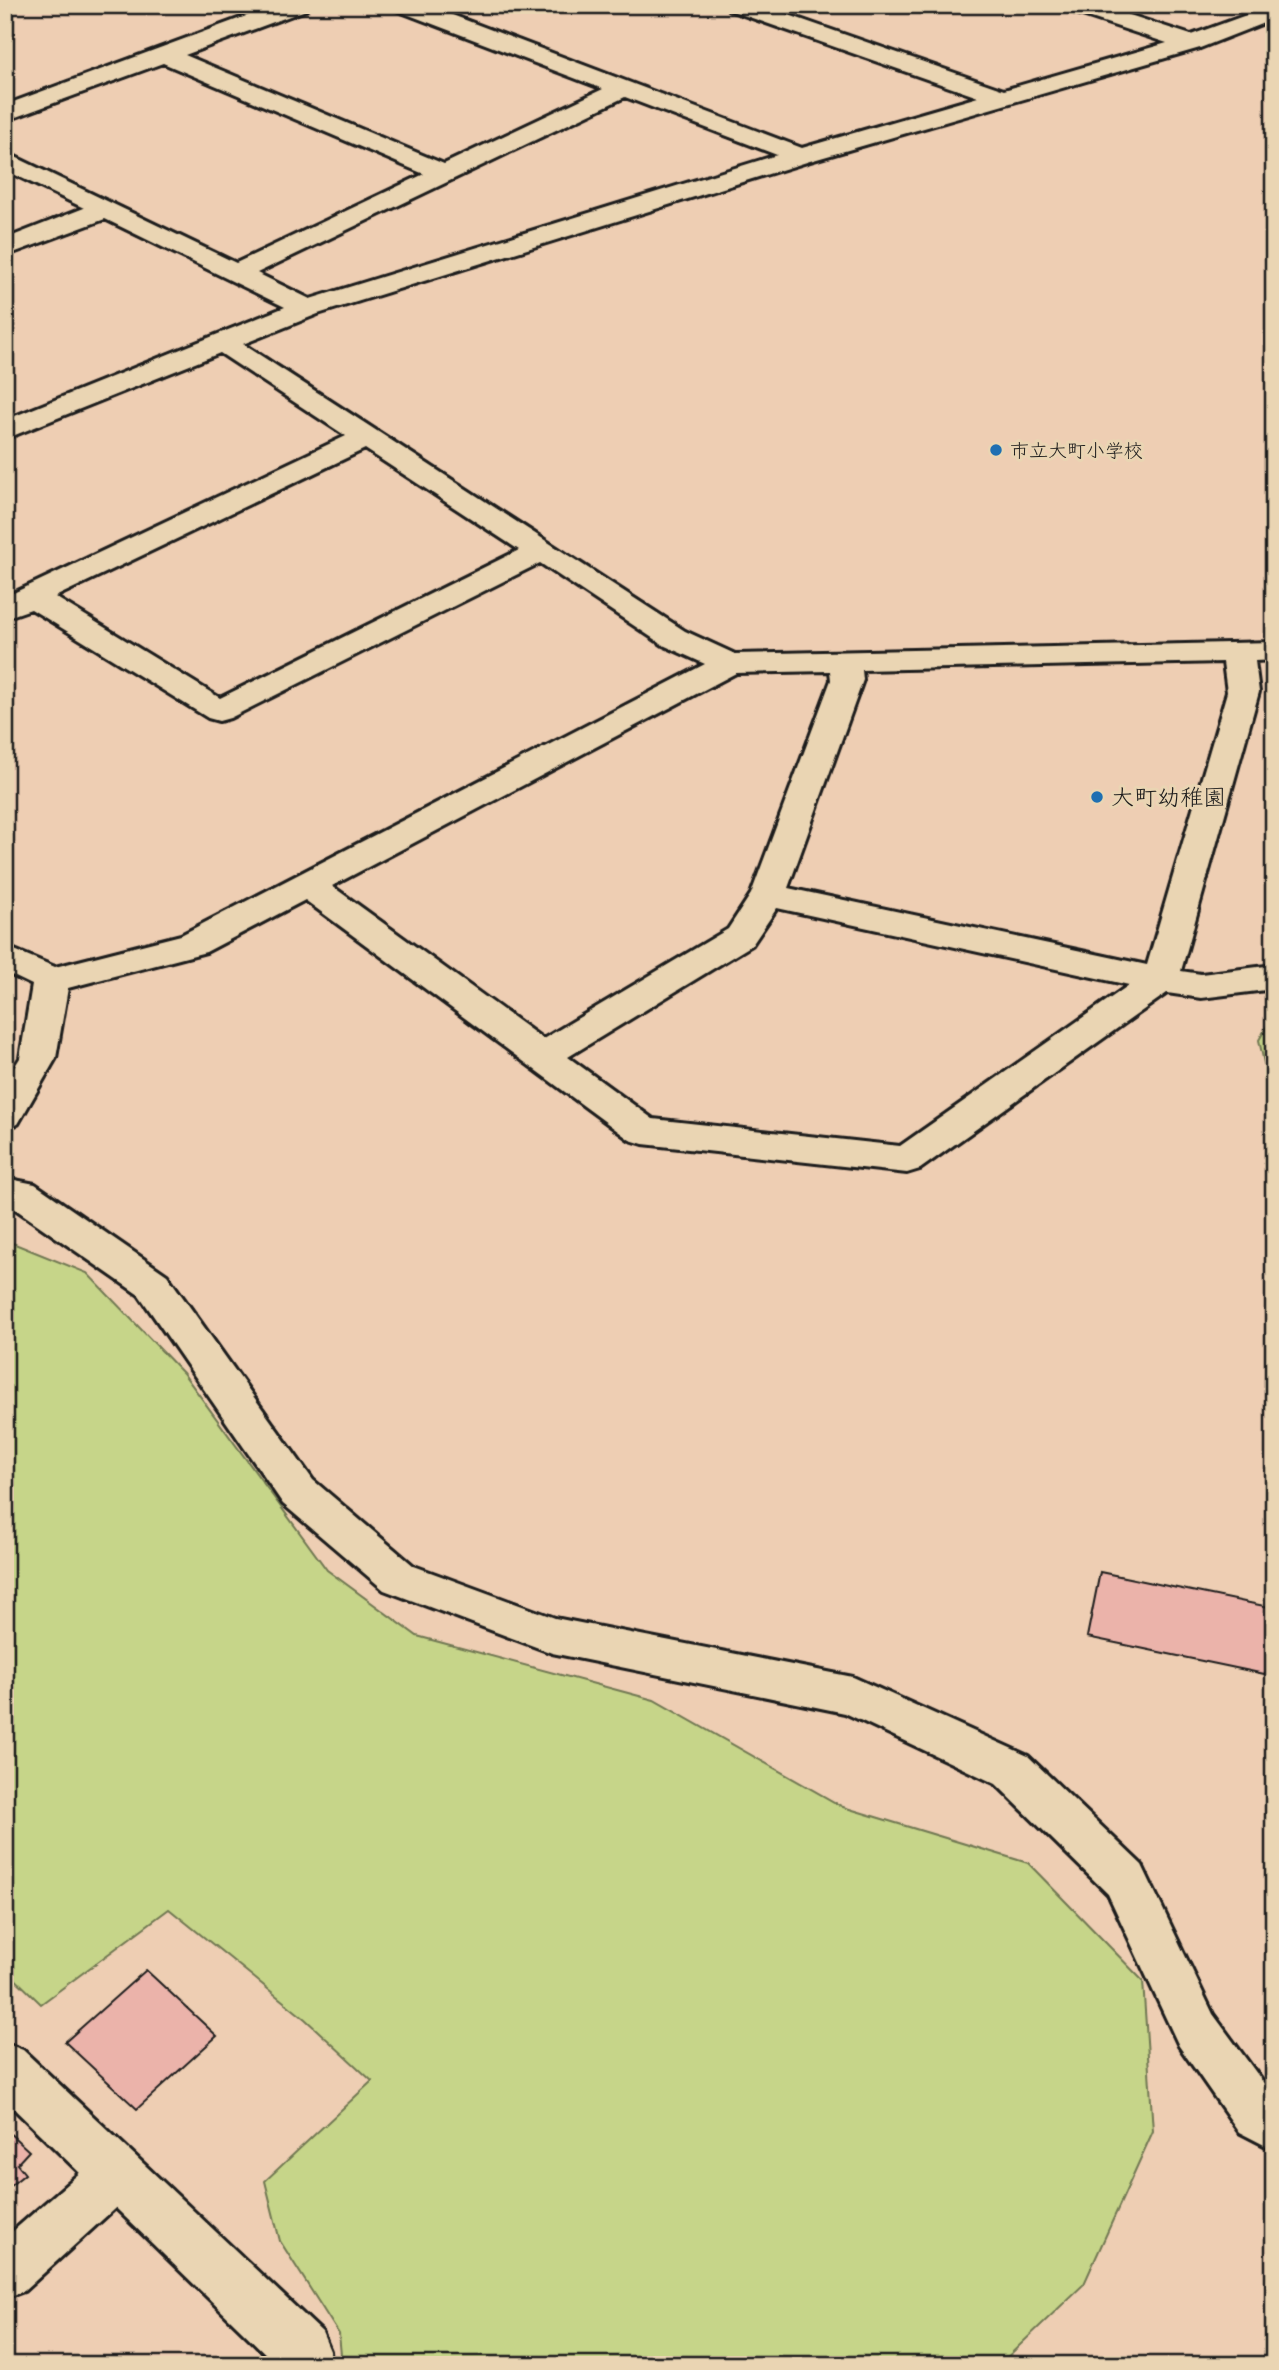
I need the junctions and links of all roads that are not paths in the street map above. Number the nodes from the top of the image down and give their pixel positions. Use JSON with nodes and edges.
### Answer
{"nodes":[{"id":1,"x":298,"y":5,"type":"edge"},
{"id":2,"x":404,"y":5,"type":"edge"},
{"id":3,"x":737,"y":5,"type":"edge"},
{"id":4,"x":1075,"y":5,"type":"edge"},
{"id":5,"x":1274,"y":11,"type":"edge"},
{"id":6,"x":1192,"y":43,"type":"junction"},
{"id":7,"x":164,"y":55,"type":"junction"},
{"id":8,"x":623,"y":89,"type":"junction"},
{"id":9,"x":1004,"y":97,"type":"junction"},
{"id":10,"x":5,"y":114,"type":"edge"},
{"id":11,"x":801,"y":156,"type":"junction"},
{"id":12,"x":5,"y":160,"type":"edge"},
{"id":13,"x":444,"y":174,"type":"junction"},
{"id":14,"x":106,"y":209,"type":"junction"},
{"id":15,"x":5,"y":248,"type":"edge"},
{"id":16,"x":236,"y":273,"type":"junction"},
{"id":17,"x":308,"y":308,"type":"junction"},
{"id":18,"x":222,"y":342,"type":"junction"},
{"id":19,"x":5,"y":430,"type":"edge"},
{"id":20,"x":368,"y":438,"type":"junction"},
{"id":21,"x":541,"y":551,"type":"junction"},
{"id":22,"x":18,"y":602,"type":"edge"},
{"id":23,"x":1274,"y":651,"type":"edge"},
{"id":24,"x":1238,"y":652,"type":"junction"},
{"id":25,"x":845,"y":661,"type":"junction"},
{"id":26,"x":730,"y":664,"type":"junction"},
{"id":27,"x":307,"y":884,"type":"junction"},
{"id":28,"x":768,"y":895,"type":"junction"},
{"id":29,"x":5,"y":958,"type":"edge"},
{"id":30,"x":1274,"y":977,"type":"edge"},
{"id":31,"x":51,"y":980,"type":"junction"},
{"id":32,"x":1161,"y":980,"type":"junction"},
{"id":33,"x":543,"y":1056,"type":"junction"},
{"id":34,"x":5,"y":1115,"type":"edge"},
{"id":35,"x":5,"y":1192,"type":"edge"},
{"id":36,"x":5,"y":2066,"type":"edge"},
{"id":37,"x":1274,"y":2126,"type":"edge"},
{"id":38,"x":117,"y":2172,"type":"junction"},
{"id":39,"x":5,"y":2273,"type":"edge"},
{"id":40,"x":304,"y":2365,"type":"edge"}],
"edges":[{"from":1,"to":7,"type":"street"},
{"from":2,"to":8,"type":"street"},
{"from":3,"to":9,"type":"street"},
{"from":4,"to":6,"type":"street"},
{"from":5,"to":6,"type":"street"},
{"from":6,"to":9,"type":"street"},
{"from":7,"to":10,"type":"street"},
{"from":7,"to":13,"type":"street"},
{"from":8,"to":11,"type":"street"},
{"from":8,"to":13,"type":"street"},
{"from":9,"to":11,"type":"street"},
{"from":11,"to":17,"type":"street"},
{"from":12,"to":14,"type":"street"},
{"from":13,"to":16,"type":"street"},
{"from":14,"to":15,"type":"street"},
{"from":14,"to":16,"type":"street"},
{"from":16,"to":17,"type":"street"},
{"from":17,"to":18,"type":"street"},
{"from":18,"to":19,"type":"street"},
{"from":18,"to":20,"type":"street"},
{"from":20,"to":21,"type":"street"},
{"from":20,"to":22,"type":"street"},
{"from":21,"to":22,"type":"street"},
{"from":21,"to":26,"type":"street"},
{"from":23,"to":24,"type":"street"},
{"from":24,"to":25,"type":"street"},
{"from":24,"to":32,"type":"street"},
{"from":25,"to":26,"type":"street"},
{"from":25,"to":28,"type":"street"},
{"from":26,"to":27,"type":"street"},
{"from":27,"to":31,"type":"street"},
{"from":27,"to":33,"type":"street"},
{"from":28,"to":32,"type":"street"},
{"from":28,"to":33,"type":"street"},
{"from":29,"to":31,"type":"street"},
{"from":30,"to":32,"type":"street"},
{"from":31,"to":34,"type":"street"},
{"from":32,"to":33,"type":"street"},
{"from":35,"to":37,"type":"street"},
{"from":36,"to":38,"type":"street"},
{"from":38,"to":39,"type":"street"},
{"from":38,"to":40,"type":"street"}]}
